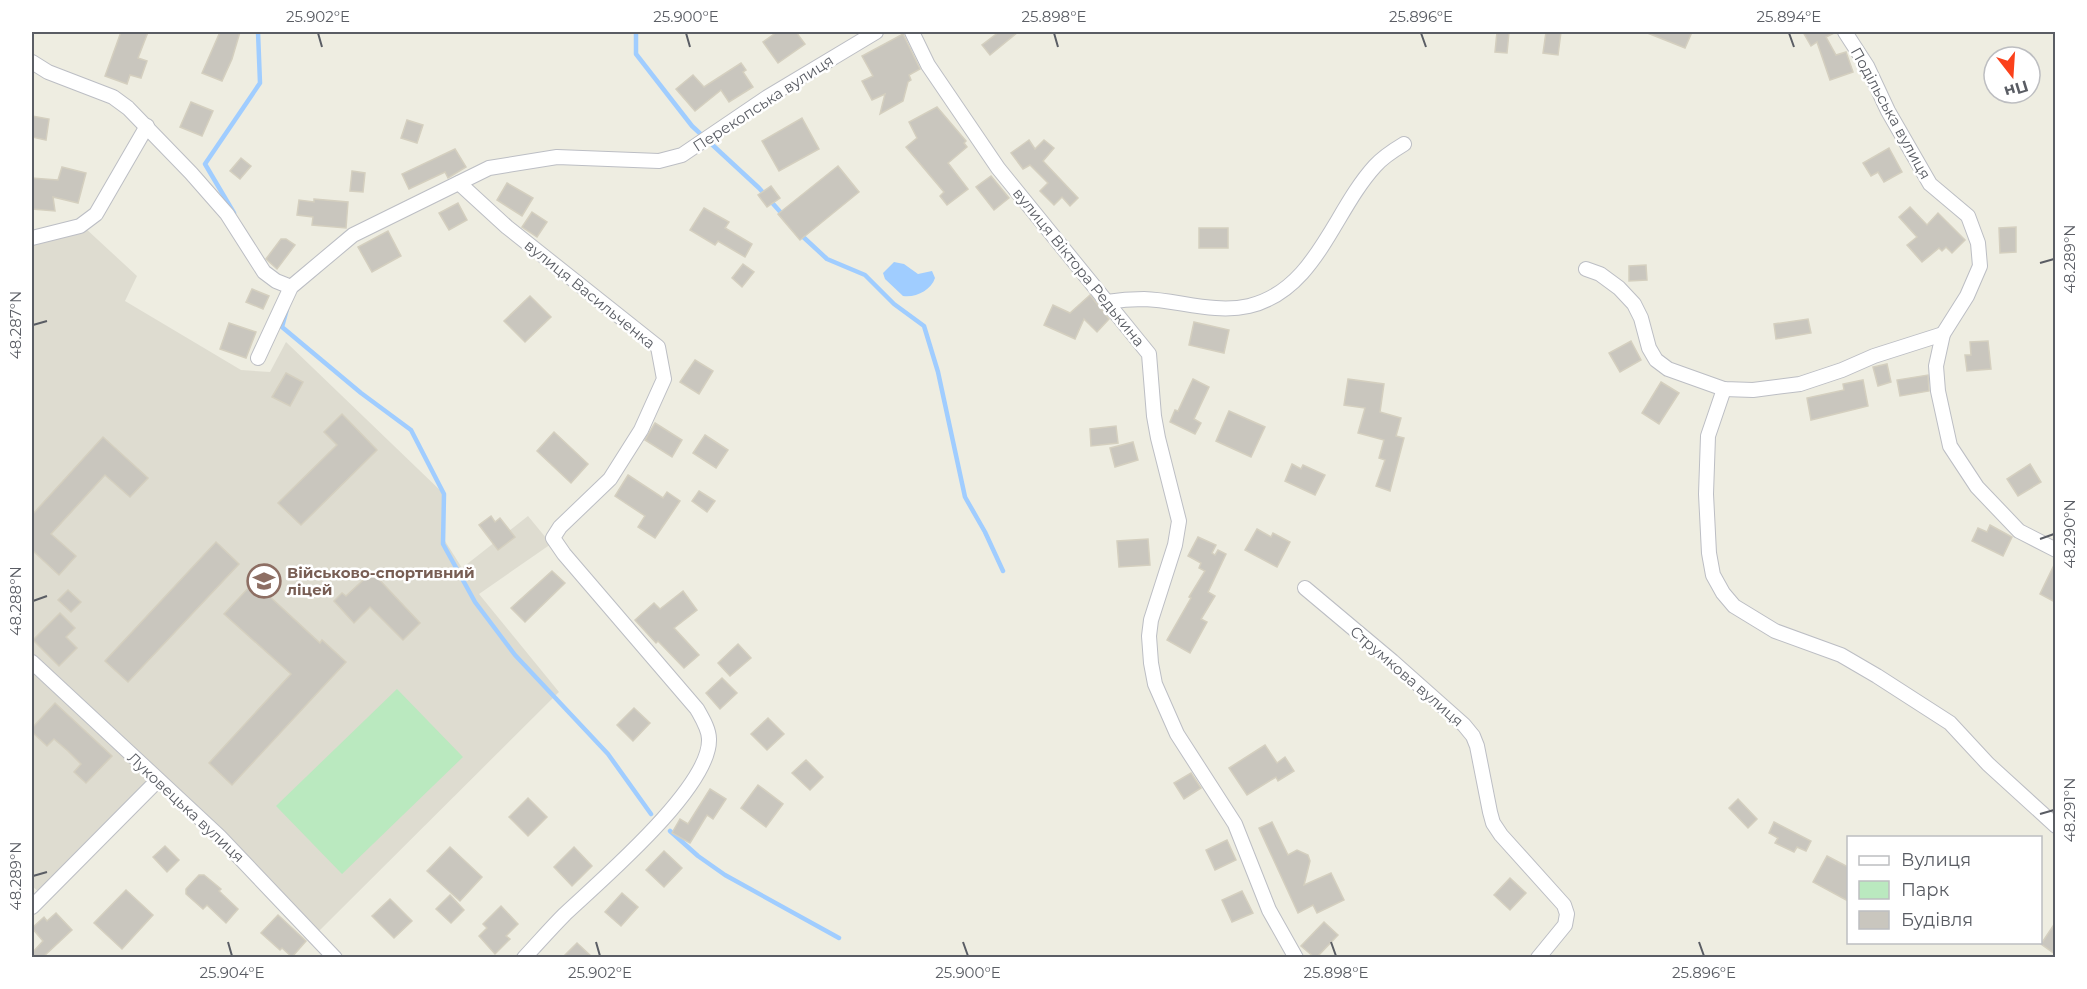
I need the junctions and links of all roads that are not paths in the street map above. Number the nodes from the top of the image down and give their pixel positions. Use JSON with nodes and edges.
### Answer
{"nodes":[{"id":1,"x":876,"y":32,"type":"edge"},
{"id":2,"x":912,"y":32,"type":"edge"},
{"id":3,"x":1845,"y":32,"type":"edge"},
{"id":4,"x":32,"y":62,"type":"edge"},
{"id":5,"x":147,"y":126,"type":"junction"},
{"id":6,"x":1404,"y":144,"type":"dead end"},
{"id":7,"x":459,"y":183,"type":"junction"},
{"id":8,"x":32,"y":238,"type":"edge"},
{"id":9,"x":1586,"y":268,"type":"dead end"},
{"id":10,"x":291,"y":287,"type":"junction"},
{"id":11,"x":1107,"y":302,"type":"junction"},
{"id":12,"x":1943,"y":334,"type":"junction"},
{"id":13,"x":258,"y":358,"type":"dead end"},
{"id":14,"x":1724,"y":389,"type":"junction"},
{"id":15,"x":2055,"y":550,"type":"edge"},
{"id":16,"x":1305,"y":588,"type":"dead end"},
{"id":17,"x":32,"y":662,"type":"edge"},
{"id":18,"x":158,"y":780,"type":"junction"},
{"id":19,"x":2055,"y":826,"type":"edge"},
{"id":20,"x":32,"y":908,"type":"edge"},
{"id":21,"x":335,"y":957,"type":"edge"},
{"id":22,"x":524,"y":957,"type":"edge"},
{"id":23,"x":1296,"y":957,"type":"edge"},
{"id":24,"x":1538,"y":957,"type":"edge"}],
"edges":[{"from":1,"to":7,"type":"street","name":"Перекопська вулиця"},
{"from":2,"to":11,"type":"street","name":"вулиця Віктора Редькина"},
{"from":3,"to":12,"type":"street","name":"Подільська вулиця"},
{"from":4,"to":5,"type":"street"},
{"from":5,"to":8,"type":"street"},
{"from":5,"to":10,"type":"street"},
{"from":6,"to":11,"type":"street"},
{"from":7,"to":10,"type":"street","name":"Перекопська вулиця"},
{"from":7,"to":22,"type":"street","name":"вулиця Васильченка"},
{"from":9,"to":14,"type":"street"},
{"from":10,"to":13,"type":"street","name":"Перекопська вулиця"},
{"from":11,"to":23,"type":"street","name":"вулиця Віктора Редькина"},
{"from":12,"to":14,"type":"street"},
{"from":12,"to":15,"type":"street","name":"Подільська вулиця"},
{"from":14,"to":19,"type":"street"},
{"from":16,"to":24,"type":"street","name":"Струмкова вулиця"},
{"from":17,"to":18,"type":"street","name":"Луковецька вулиця"},
{"from":18,"to":20,"type":"street"},
{"from":18,"to":21,"type":"street","name":"Луковецька вулиця"}]}
